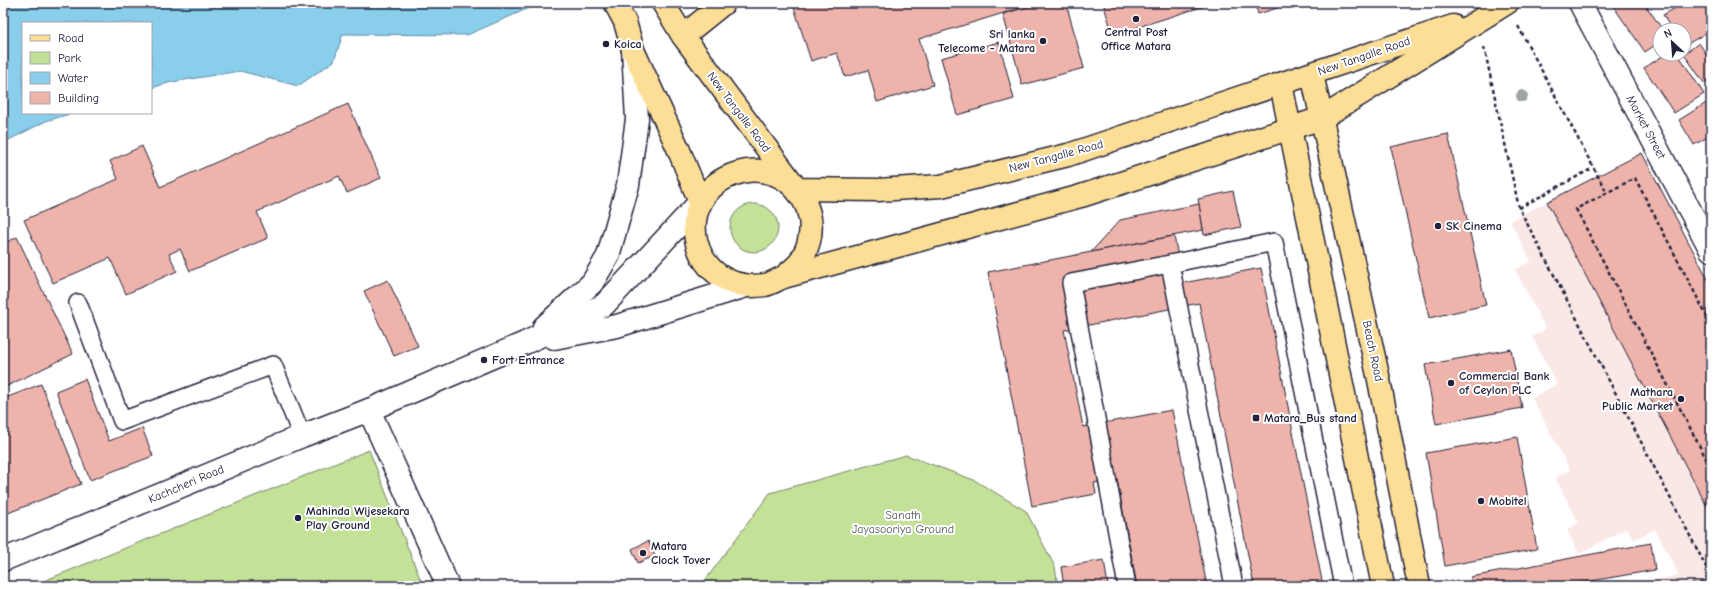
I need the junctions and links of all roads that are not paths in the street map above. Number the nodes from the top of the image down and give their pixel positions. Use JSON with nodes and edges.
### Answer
{"nodes":[{"id":1,"x":616,"y":3,"type":"edge"},
{"id":2,"x":663,"y":3,"type":"edge"},
{"id":3,"x":1507,"y":3,"type":"edge"},
{"id":4,"x":1580,"y":3,"type":"edge"},
{"id":5,"x":721,"y":6,"type":"edge"},
{"id":6,"x":1485,"y":9,"type":"edge"},
{"id":7,"x":683,"y":36,"type":"junction"},
{"id":8,"x":633,"y":50,"type":"junction"},
{"id":9,"x":1312,"y":74,"type":"junction"},
{"id":10,"x":1281,"y":84,"type":"junction"},
{"id":11,"x":1322,"y":118,"type":"junction"},
{"id":12,"x":1290,"y":128,"type":"junction"},
{"id":13,"x":797,"y":189,"type":"junction"},
{"id":14,"x":700,"y":202,"type":"junction"},
{"id":15,"x":1711,"y":250,"type":"edge"},
{"id":16,"x":1170,"y":264,"type":"junction"},
{"id":17,"x":784,"y":277,"type":"junction"},
{"id":18,"x":746,"y":286,"type":"junction"},
{"id":19,"x":78,"y":303,"type":"dead end"},
{"id":20,"x":525,"y":343,"type":"junction"},
{"id":21,"x":369,"y":410,"type":"junction"},
{"id":22,"x":302,"y":436,"type":"junction"},
{"id":23,"x":3,"y":560,"type":"edge"},
{"id":24,"x":448,"y":586,"type":"edge"},
{"id":25,"x":1127,"y":586,"type":"edge"},
{"id":26,"x":1234,"y":586,"type":"edge"},
{"id":27,"x":1343,"y":586,"type":"edge"},
{"id":28,"x":1383,"y":586,"type":"edge"},
{"id":29,"x":1419,"y":586,"type":"edge"}],
"edges":[{"from":1,"to":8,"type":"main road"},
{"from":2,"to":7,"type":"main road","name":"New Tangalle Road"},
{"from":3,"to":6,"type":"main road","name":"New Tangalle Road"},
{"from":4,"to":15,"type":"street","name":"Market Street"},
{"from":5,"to":7,"type":"main road"},
{"from":6,"to":9,"type":"main road","name":"New Tangalle Road"},
{"from":6,"to":11,"type":"main road","name":"New Tangalle Road"},
{"from":7,"to":13,"type":"main road","name":"New Tangalle Road"},
{"from":8,"to":14,"type":"main road"},
{"from":8,"to":20,"type":"street"},
{"from":9,"to":10,"type":"main road","name":"New Tangalle Road"},
{"from":9,"to":11,"type":"main road","name":"Beach Road"},
{"from":10,"to":12,"type":"main road"},
{"from":10,"to":13,"type":"main road","name":"New Tangalle Road"},
{"from":11,"to":12,"type":"main road","name":"New Tangalle Road"},
{"from":11,"to":29,"type":"main road","name":"Beach Road"},
{"from":12,"to":17,"type":"main road","name":"New Tangalle Road"},
{"from":12,"to":28,"type":"main road"},
{"from":13,"to":14,"type":"main road"},
{"from":13,"to":17,"type":"main road"},
{"from":14,"to":18,"type":"main road"},
{"from":14,"to":20,"type":"street"},
{"from":16,"to":25,"type":"lane"},
{"from":16,"to":26,"type":"lane"},
{"from":16,"to":27,"type":"lane"},
{"from":17,"to":18,"type":"main road"},
{"from":18,"to":20,"type":"street"},
{"from":19,"to":22,"type":"lane"},
{"from":20,"to":21,"type":"street","name":"Kachcheri Road"},
{"from":21,"to":22,"type":"street","name":"Kachcheri Road"},
{"from":21,"to":24,"type":"street"},
{"from":22,"to":23,"type":"street","name":"Kachcheri Road"}]}
